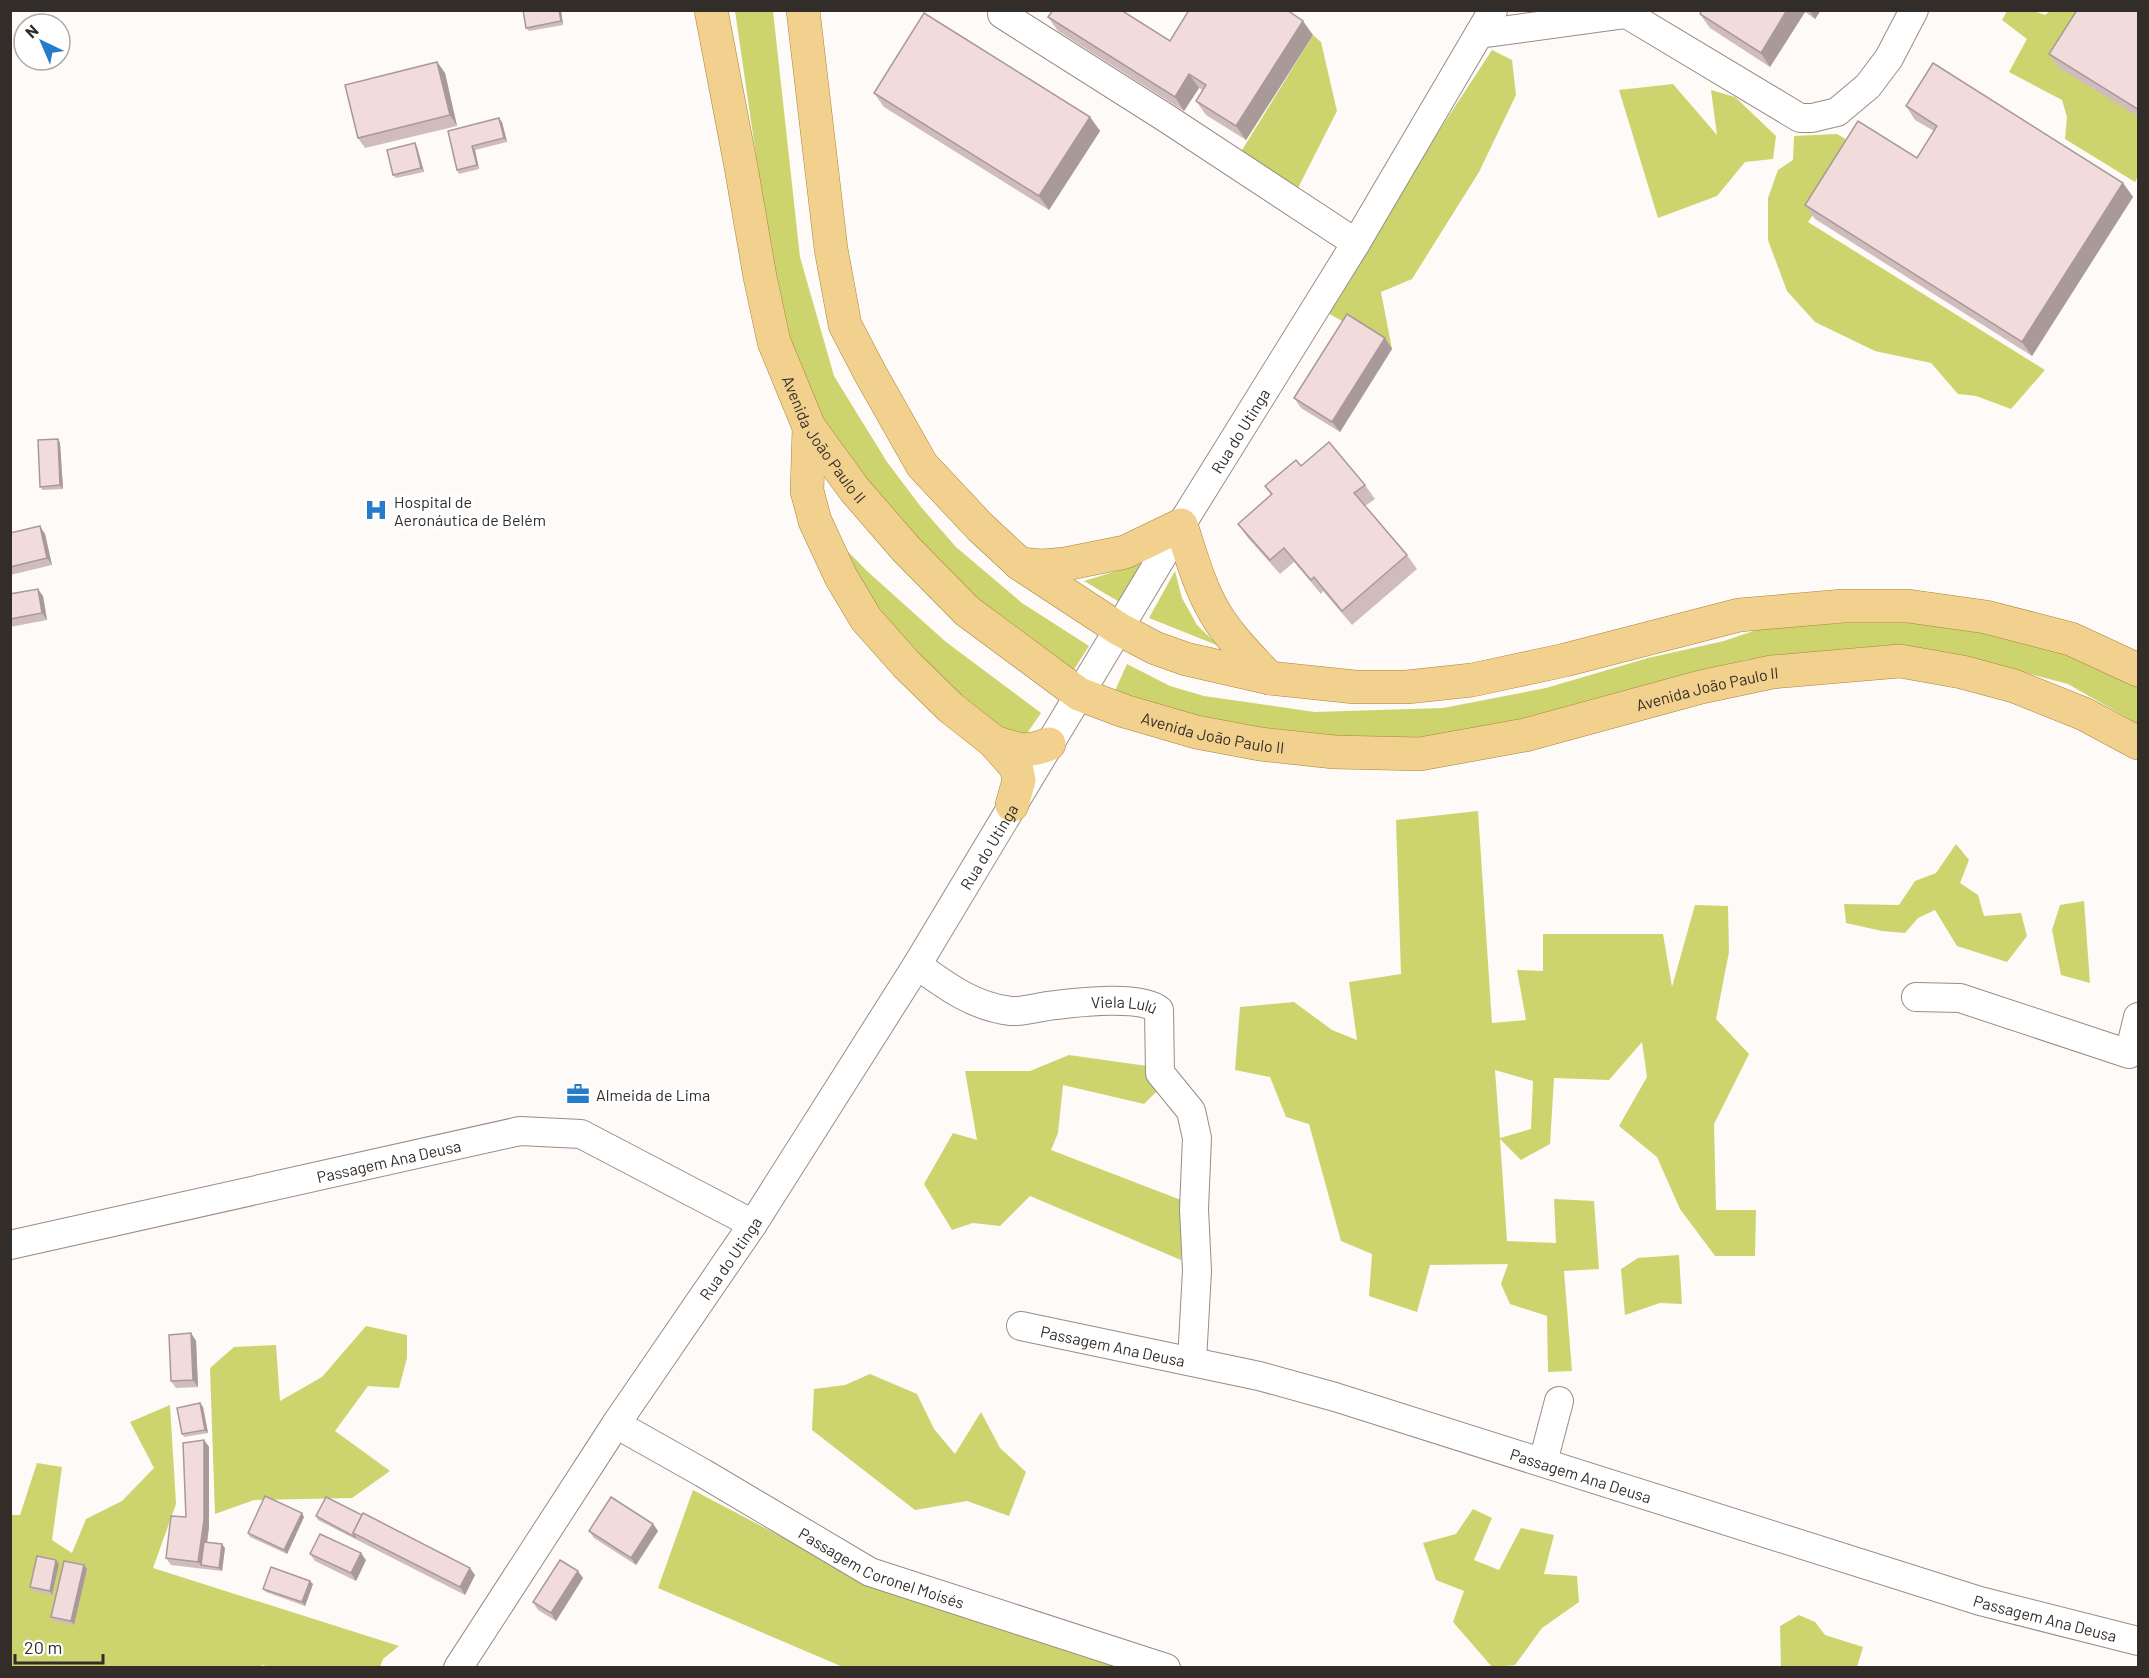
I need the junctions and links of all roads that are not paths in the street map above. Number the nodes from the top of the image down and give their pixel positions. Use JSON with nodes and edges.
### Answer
{"nodes":[{"id":1,"x":711,"y":10,"type":"edge"},
{"id":2,"x":803,"y":10,"type":"edge"},
{"id":3,"x":1914,"y":10,"type":"edge"},
{"id":4,"x":1624,"y":12,"type":"edge"},
{"id":5,"x":1002,"y":14,"type":"dead end"},
{"id":6,"x":1486,"y":22,"type":"edge"},
{"id":7,"x":1356,"y":243,"type":"junction"},
{"id":8,"x":809,"y":428,"type":"junction"},
{"id":9,"x":1181,"y":525,"type":"junction"},
{"id":10,"x":1020,"y":564,"type":"junction"},
{"id":11,"x":1119,"y":629,"type":"junction"},
{"id":12,"x":2139,"y":670,"type":"edge"},
{"id":13,"x":1269,"y":678,"type":"junction"},
{"id":14,"x":1079,"y":694,"type":"junction"},
{"id":15,"x":994,"y":742,"type":"junction"},
{"id":16,"x":2139,"y":743,"type":"edge"},
{"id":17,"x":1049,"y":744,"type":"junction"},
{"id":18,"x":1012,"y":805,"type":"junction"},
{"id":19,"x":917,"y":965,"type":"junction"},
{"id":20,"x":1916,"y":997,"type":"dead end"},
{"id":21,"x":2139,"y":1017,"type":"edge"},
{"id":22,"x":753,"y":1224,"type":"junction"},
{"id":23,"x":10,"y":1245,"type":"edge"},
{"id":24,"x":1021,"y":1326,"type":"dead end"},
{"id":25,"x":1192,"y":1361,"type":"junction"},
{"id":26,"x":1559,"y":1401,"type":"dead end"},
{"id":27,"x":616,"y":1424,"type":"junction"},
{"id":28,"x":1543,"y":1462,"type":"junction"},
{"id":29,"x":2139,"y":1641,"type":"edge"},
{"id":30,"x":458,"y":1668,"type":"edge"},
{"id":31,"x":1166,"y":1668,"type":"edge"}],
"edges":[{"from":1,"to":8,"type":"main road","name":"Avenida João Paulo II"},
{"from":2,"to":10,"type":"main road"},
{"from":3,"to":4,"type":"street"},
{"from":4,"to":6,"type":"street"},
{"from":5,"to":7,"type":"street"},
{"from":6,"to":7,"type":"street","name":"Rua do Utinga"},
{"from":7,"to":9,"type":"street","name":"Rua do Utinga"},
{"from":8,"to":14,"type":"main road","name":"Avenida João Paulo II"},
{"from":8,"to":15,"type":"main road"},
{"from":9,"to":10,"type":"main road"},
{"from":9,"to":11,"type":"street","name":"Rua do Utinga"},
{"from":9,"to":13,"type":"main road"},
{"from":10,"to":11,"type":"main road"},
{"from":11,"to":13,"type":"main road"},
{"from":11,"to":14,"type":"street","name":"Rua do Utinga"},
{"from":12,"to":13,"type":"main road"},
{"from":14,"to":16,"type":"main road","name":"Avenida João Paulo II"},
{"from":14,"to":17,"type":"street","name":"Rua do Utinga"},
{"from":15,"to":17,"type":"main road"},
{"from":15,"to":18,"type":"main road"},
{"from":17,"to":18,"type":"street","name":"Rua do Utinga"},
{"from":18,"to":19,"type":"street","name":"Rua do Utinga"},
{"from":19,"to":22,"type":"street","name":"Rua do Utinga"},
{"from":19,"to":25,"type":"street","name":"Viela Lulú"},
{"from":20,"to":21,"type":"street"},
{"from":22,"to":23,"type":"street","name":"Passagem Ana Deusa"},
{"from":22,"to":27,"type":"street","name":"Rua do Utinga"},
{"from":24,"to":25,"type":"street","name":"Passagem Ana Deusa"},
{"from":25,"to":28,"type":"street","name":"Passagem Ana Deusa"},
{"from":26,"to":28,"type":"street"},
{"from":27,"to":30,"type":"street","name":"Rua do Utinga"},
{"from":27,"to":31,"type":"street","name":"Passagem Coronel Moisés"},
{"from":28,"to":29,"type":"street","name":"Passagem Ana Deusa"}]}
